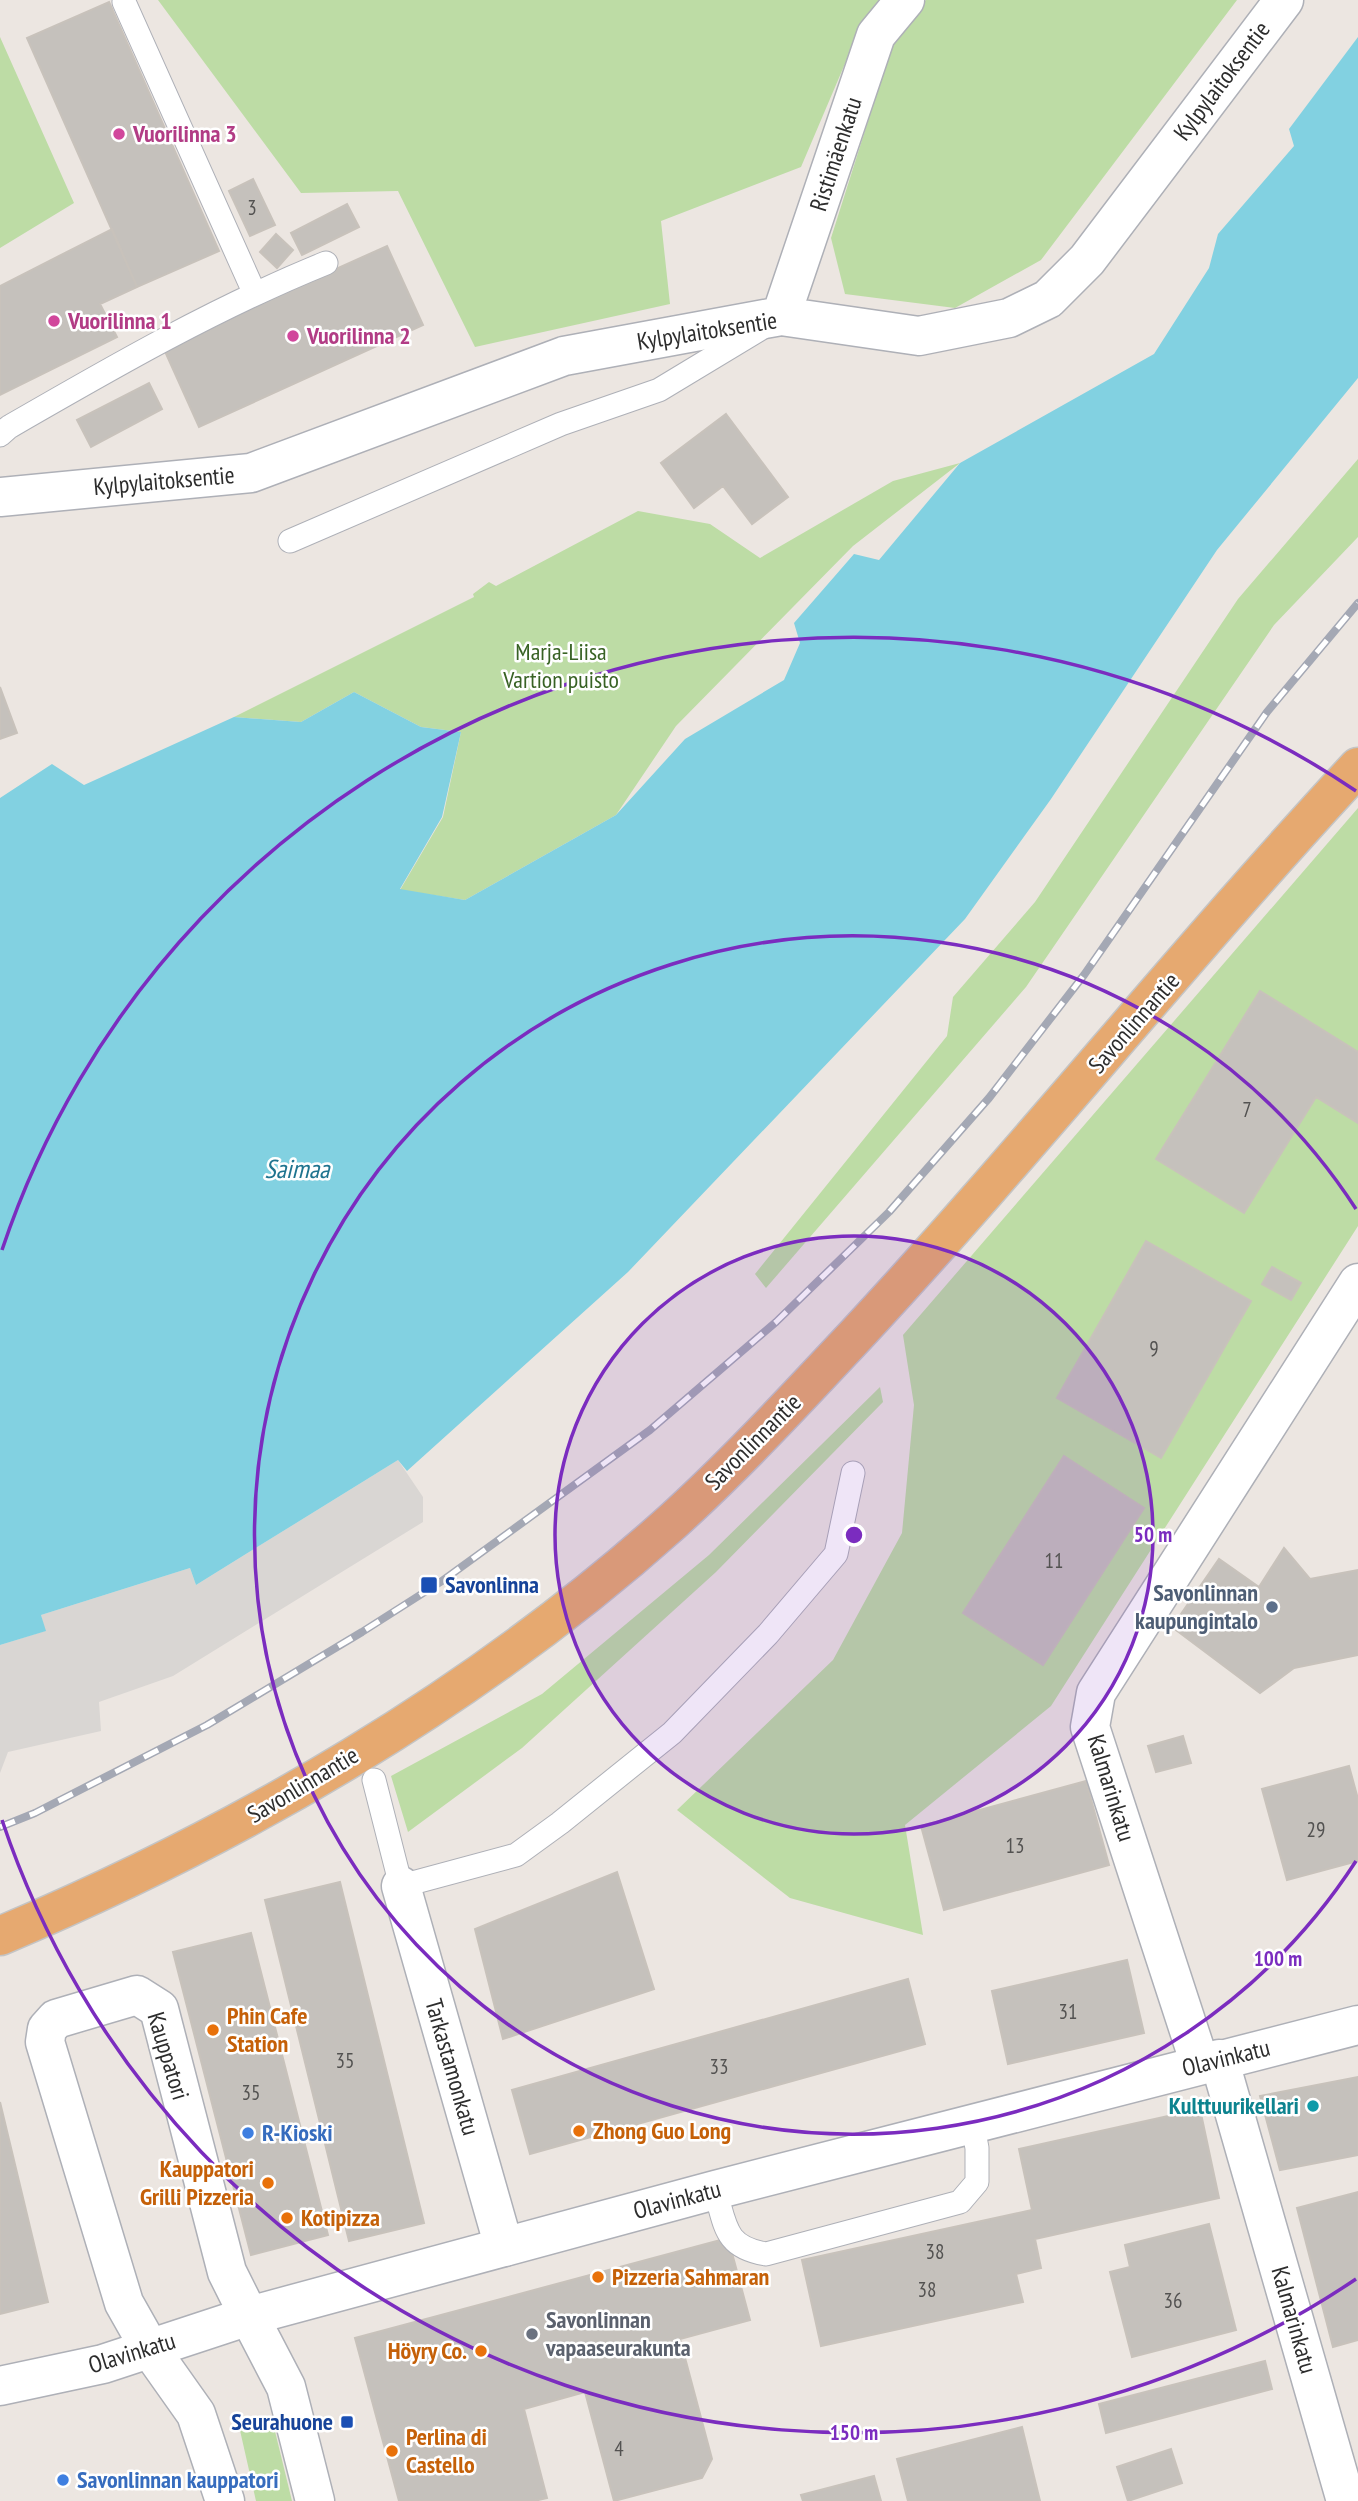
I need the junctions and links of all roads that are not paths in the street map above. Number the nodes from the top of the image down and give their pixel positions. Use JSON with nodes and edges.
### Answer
{"nodes":[{"id":1,"x":905,"y":0,"type":"edge"},
{"id":2,"x":1284,"y":0,"type":"edge"},
{"id":3,"x":124,"y":2,"type":"edge"},
{"id":4,"x":326,"y":263,"type":"dead end"},
{"id":5,"x":254,"y":292,"type":"junction"},
{"id":6,"x":781,"y":316,"type":"junction"},
{"id":7,"x":0,"y":435,"type":"edge"},
{"id":8,"x":0,"y":497,"type":"edge"},
{"id":9,"x":290,"y":541,"type":"dead end"},
{"id":10,"x":1358,"y":767,"type":"edge"},
{"id":11,"x":1358,"y":1283,"type":"edge"},
{"id":12,"x":853,"y":1473,"type":"dead end"},
{"id":13,"x":374,"y":1780,"type":"dead end"},
{"id":14,"x":401,"y":1886,"type":"junction"},
{"id":15,"x":0,"y":1936,"type":"edge"},
{"id":16,"x":1358,"y":2025,"type":"edge"},
{"id":17,"x":1210,"y":2062,"type":"junction"},
{"id":18,"x":972,"y":2122,"type":"junction"},
{"id":19,"x":715,"y":2190,"type":"junction"},
{"id":20,"x":504,"y":2247,"type":"junction"},
{"id":21,"x":249,"y":2316,"type":"junction"},
{"id":22,"x":150,"y":2349,"type":"junction"},
{"id":23,"x":0,"y":2386,"type":"edge"},
{"id":24,"x":225,"y":2501,"type":"edge"},
{"id":25,"x":315,"y":2501,"type":"edge"},
{"id":26,"x":1346,"y":2501,"type":"edge"}],
"edges":[{"from":1,"to":6,"type":"street","name":"Ristimäenkatu"},
{"from":2,"to":6,"type":"street","name":"Kylpylaitoksentie"},
{"from":3,"to":5,"type":"lane"},
{"from":4,"to":5,"type":"lane"},
{"from":5,"to":7,"type":"lane"},
{"from":6,"to":8,"type":"street","name":"Kylpylaitoksentie"},
{"from":6,"to":9,"type":"lane"},
{"from":10,"to":15,"type":"highway","name":"Savonlinnantie"},
{"from":11,"to":17,"type":"street","name":"Kalmarinkatu"},
{"from":12,"to":14,"type":"lane"},
{"from":13,"to":14,"type":"lane"},
{"from":14,"to":20,"type":"street","name":"Tarkastamonkatu"},
{"from":16,"to":17,"type":"street","name":"Olavinkatu"},
{"from":17,"to":18,"type":"street","name":"Olavinkatu"},
{"from":17,"to":26,"type":"street","name":"Kalmarinkatu"},
{"from":18,"to":19,"type":"street","name":"Olavinkatu"},
{"from":18,"to":19,"type":"lane"},
{"from":19,"to":20,"type":"street","name":"Olavinkatu"},
{"from":20,"to":21,"type":"street","name":"Olavinkatu"},
{"from":21,"to":22,"type":"street","name":"Olavinkatu"},
{"from":21,"to":22,"type":"street","name":"Kauppatori"},
{"from":21,"to":25,"type":"street","name":"Kauppatori"},
{"from":22,"to":23,"type":"street","name":"Olavinkatu"},
{"from":22,"to":24,"type":"street","name":"Kauppatori"}]}
